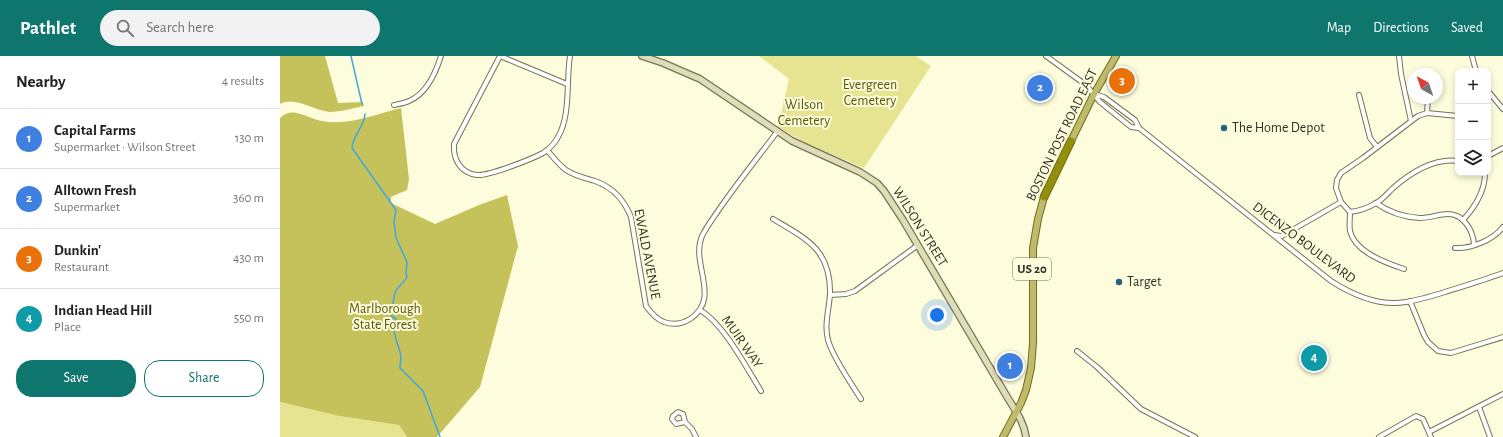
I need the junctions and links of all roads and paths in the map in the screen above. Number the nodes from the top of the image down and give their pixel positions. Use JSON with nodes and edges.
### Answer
{"nodes":[{"id":1,"x":441,"y":56,"type":"edge"},
{"id":2,"x":500,"y":56,"type":"edge"},
{"id":3,"x":570,"y":56,"type":"edge"},
{"id":4,"x":642,"y":56,"type":"edge"},
{"id":5,"x":1046,"y":56,"type":"edge"},
{"id":6,"x":1116,"y":56,"type":"edge"},
{"id":7,"x":1399,"y":56,"type":"edge"},
{"id":8,"x":1472,"y":56,"type":"edge"},
{"id":9,"x":1475,"y":68,"type":"edge"},
{"id":10,"x":567,"y":84,"type":"junction"},
{"id":11,"x":1094,"y":94,"type":"junction"},
{"id":12,"x":1359,"y":95,"type":"dead end"},
{"id":13,"x":1491,"y":98,"type":"edge"},
{"id":14,"x":1428,"y":104,"type":"edge"},
{"id":15,"x":394,"y":105,"type":"dead end"},
{"id":16,"x":1503,"y":109,"type":"edge"},
{"id":17,"x":1427,"y":113,"type":"junction"},
{"id":18,"x":1455,"y":116,"type":"edge"},
{"id":19,"x":1411,"y":121,"type":"junction"},
{"id":20,"x":1139,"y":128,"type":"junction"},
{"id":21,"x":777,"y":132,"type":"junction"},
{"id":22,"x":1071,"y":141,"type":"joint"},
{"id":23,"x":1377,"y":147,"type":"junction"},
{"id":24,"x":1503,"y":148,"type":"edge"},
{"id":25,"x":547,"y":150,"type":"junction"},
{"id":26,"x":1491,"y":154,"type":"edge"},
{"id":27,"x":1455,"y":161,"type":"edge"},
{"id":28,"x":1485,"y":176,"type":"edge"},
{"id":29,"x":1044,"y":197,"type":"joint"},
{"id":30,"x":1341,"y":202,"type":"junction"},
{"id":31,"x":1376,"y":203,"type":"junction"},
{"id":32,"x":1350,"y":212,"type":"junction"},
{"id":33,"x":773,"y":219,"type":"dead end"},
{"id":34,"x":1463,"y":220,"type":"junction"},
{"id":35,"x":1503,"y":227,"type":"edge"},
{"id":36,"x":1273,"y":235,"type":"junction"},
{"id":37,"x":1474,"y":244,"type":"junction"},
{"id":38,"x":918,"y":245,"type":"junction"},
{"id":39,"x":1455,"y":248,"type":"dead end"},
{"id":40,"x":1404,"y":269,"type":"dead end"},
{"id":41,"x":1503,"y":272,"type":"edge"},
{"id":42,"x":830,"y":295,"type":"junction"},
{"id":43,"x":1410,"y":301,"type":"junction"},
{"id":44,"x":700,"y":310,"type":"junction"},
{"id":45,"x":1503,"y":337,"type":"edge"},
{"id":46,"x":1077,"y":351,"type":"dead end"},
{"id":47,"x":761,"y":391,"type":"dead end"},
{"id":48,"x":1503,"y":394,"type":"edge"},
{"id":49,"x":861,"y":399,"type":"dead end"},
{"id":50,"x":1479,"y":407,"type":"junction"},
{"id":51,"x":1017,"y":412,"type":"junction"},
{"id":52,"x":685,"y":422,"type":"dead end"},
{"id":53,"x":1429,"y":432,"type":"junction"},
{"id":54,"x":696,"y":437,"type":"edge"},
{"id":55,"x":1003,"y":437,"type":"edge"},
{"id":56,"x":1026,"y":437,"type":"edge"},
{"id":57,"x":1195,"y":437,"type":"edge"},
{"id":58,"x":1379,"y":437,"type":"edge"},
{"id":59,"x":1431,"y":437,"type":"edge"},
{"id":60,"x":1490,"y":437,"type":"edge"}],
"edges":[{"from":1,"to":15,"type":"street"},
{"from":2,"to":10,"type":"street"},
{"from":2,"to":25,"type":"street"},
{"from":3,"to":10,"type":"street"},
{"from":4,"to":21,"type":"street","name":"WILSON STREET"},
{"from":5,"to":11,"type":"street"},
{"from":6,"to":11,"type":"main road","name":"BOSTON POST ROAD EAST","number":"US 20"},
{"from":7,"to":19,"type":"street"},
{"from":8,"to":9,"type":"street"},
{"from":10,"to":25,"type":"street"},
{"from":11,"to":20,"type":"street","name":"DICENZO BOULEVARD"},
{"from":11,"to":20,"type":"street","name":"DICENZO BOULEVARD"},
{"from":11,"to":22,"type":"main road","name":"BOSTON POST ROAD EAST","number":"US 20"},
{"from":12,"to":23,"type":"street"},
{"from":13,"to":16,"type":"street"},
{"from":14,"to":17,"type":"street"},
{"from":17,"to":18,"type":"street"},
{"from":17,"to":19,"type":"street"},
{"from":19,"to":23,"type":"street"},
{"from":20,"to":36,"type":"street","name":"DICENZO BOULEVARD"},
{"from":21,"to":38,"type":"street","name":"WILSON STREET"},
{"from":21,"to":44,"type":"street"},
{"from":22,"to":29,"type":"highway","name":"BOSTON POST ROAD EAST","number":"US 20"},
{"from":23,"to":30,"type":"street"},
{"from":24,"to":26,"type":"street"},
{"from":25,"to":44,"type":"street","name":"EWALD AVENUE"},
{"from":27,"to":31,"type":"street"},
{"from":28,"to":34,"type":"street"},
{"from":29,"to":51,"type":"main road","name":"BOSTON POST ROAD EAST","number":"US 20"},
{"from":30,"to":32,"type":"street"},
{"from":30,"to":36,"type":"street"},
{"from":31,"to":32,"type":"street"},
{"from":31,"to":34,"type":"street"},
{"from":32,"to":40,"type":"street"},
{"from":33,"to":42,"type":"street"},
{"from":34,"to":37,"type":"street"},
{"from":35,"to":37,"type":"street"},
{"from":36,"to":43,"type":"street","name":"DICENZO BOULEVARD"},
{"from":37,"to":39,"type":"street"},
{"from":38,"to":42,"type":"street"},
{"from":38,"to":51,"type":"street","name":"WILSON STREET"},
{"from":41,"to":43,"type":"street","name":"DICENZO BOULEVARD"},
{"from":42,"to":49,"type":"street"},
{"from":43,"to":45,"type":"street"},
{"from":44,"to":47,"type":"street","name":"MUIR WAY"},
{"from":46,"to":57,"type":"street"},
{"from":48,"to":50,"type":"street"},
{"from":50,"to":53,"type":"street"},
{"from":50,"to":60,"type":"street"},
{"from":51,"to":55,"type":"main road","name":"BOSTON POST ROAD EAST","number":"US 20"},
{"from":51,"to":56,"type":"street","name":"WILSON STREET"},
{"from":52,"to":54,"type":"street"},
{"from":53,"to":58,"type":"street"},
{"from":53,"to":59,"type":"street"}]}
